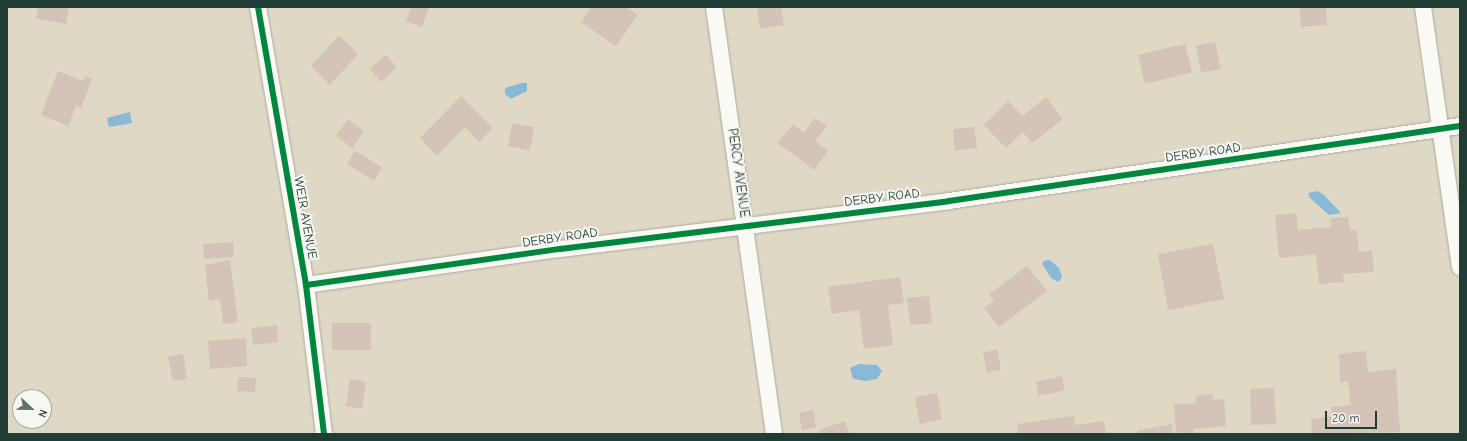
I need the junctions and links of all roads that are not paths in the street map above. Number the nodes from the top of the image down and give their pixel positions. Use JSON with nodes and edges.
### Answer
{"nodes":[{"id":1,"x":258,"y":7,"type":"edge"},
{"id":2,"x":714,"y":7,"type":"edge"},
{"id":3,"x":1423,"y":7,"type":"edge"},
{"id":4,"x":1460,"y":126,"type":"edge"},
{"id":5,"x":1439,"y":129,"type":"junction"},
{"id":6,"x":746,"y":225,"type":"junction"},
{"id":7,"x":1460,"y":266,"type":"edge"},
{"id":8,"x":306,"y":285,"type":"junction"},
{"id":9,"x":324,"y":434,"type":"edge"},
{"id":10,"x":774,"y":434,"type":"edge"}],
"edges":[{"from":1,"to":8,"type":"street","name":"WEIR AVENUE"},
{"from":2,"to":6,"type":"street","name":"PERCY AVENUE"},
{"from":3,"to":5,"type":"street"},
{"from":4,"to":5,"type":"street","name":"DERBY ROAD"},
{"from":5,"to":6,"type":"street","name":"DERBY ROAD"},
{"from":5,"to":7,"type":"street"},
{"from":6,"to":8,"type":"street","name":"DERBY ROAD"},
{"from":6,"to":10,"type":"street","name":"PERCY AVENUE"},
{"from":8,"to":9,"type":"street","name":"WEIR AVENUE"}]}
